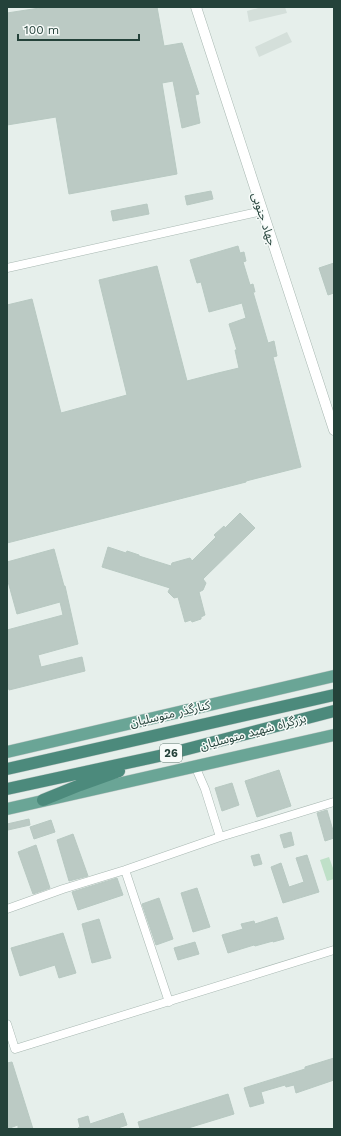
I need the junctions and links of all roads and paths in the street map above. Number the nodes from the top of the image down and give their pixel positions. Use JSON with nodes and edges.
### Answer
{"nodes":[{"id":1,"x":196,"y":7,"type":"edge"},
{"id":2,"x":262,"y":211,"type":"junction"},
{"id":3,"x":7,"y":268,"type":"edge"},
{"id":4,"x":334,"y":430,"type":"edge"},
{"id":5,"x":334,"y":676,"type":"edge"},
{"id":6,"x":334,"y":695,"type":"edge"},
{"id":7,"x":334,"y":711,"type":"edge"},
{"id":8,"x":334,"y":728,"type":"edge"},
{"id":9,"x":334,"y":735,"type":"edge"},
{"id":10,"x":271,"y":750,"type":"junction"},
{"id":11,"x":7,"y":752,"type":"edge"},
{"id":12,"x":168,"y":754,"type":"junction"},
{"id":13,"x":195,"y":766,"type":"junction"},
{"id":14,"x":10,"y":768,"type":"edge"},
{"id":15,"x":7,"y":789,"type":"edge"},
{"id":16,"x":43,"y":800,"type":"junction"},
{"id":17,"x":334,"y":802,"type":"edge"},
{"id":18,"x":7,"y":809,"type":"edge"},
{"id":19,"x":220,"y":837,"type":"junction"},
{"id":20,"x":125,"y":870,"type":"junction"},
{"id":21,"x":7,"y":909,"type":"edge"},
{"id":22,"x":334,"y":950,"type":"edge"},
{"id":23,"x":169,"y":1002,"type":"junction"},
{"id":24,"x":7,"y":1024,"type":"edge"}],
"edges":[{"from":1,"to":2,"type":"street","name":"جهاد جنوبی"},
{"from":2,"to":3,"type":"street"},
{"from":2,"to":4,"type":"street","name":"جهاد جنوبی"},
{"from":5,"to":11,"type":"main road","name":"کنارگذر متوسلیان"},
{"from":6,"to":14,"type":"highway","name":"بزرگراه شهید متوسلیان"},
{"from":7,"to":12,"type":"highway","name":"بزرگراه شهید متوسلیان","number":"26"},
{"from":8,"to":10,"type":"main road"},
{"from":9,"to":10,"type":"main road"},
{"from":10,"to":13,"type":"main road"},
{"from":12,"to":15,"type":"highway","name":"بزرگراه شهید متوسلیان","number":"26"},
{"from":12,"to":16,"type":"highway"},
{"from":13,"to":16,"type":"main road"},
{"from":13,"to":19,"type":"street"},
{"from":16,"to":18,"type":"main road"},
{"from":17,"to":19,"type":"street"},
{"from":19,"to":20,"type":"street"},
{"from":20,"to":21,"type":"street"},
{"from":20,"to":23,"type":"street"},
{"from":22,"to":23,"type":"street"},
{"from":23,"to":24,"type":"street"}]}
